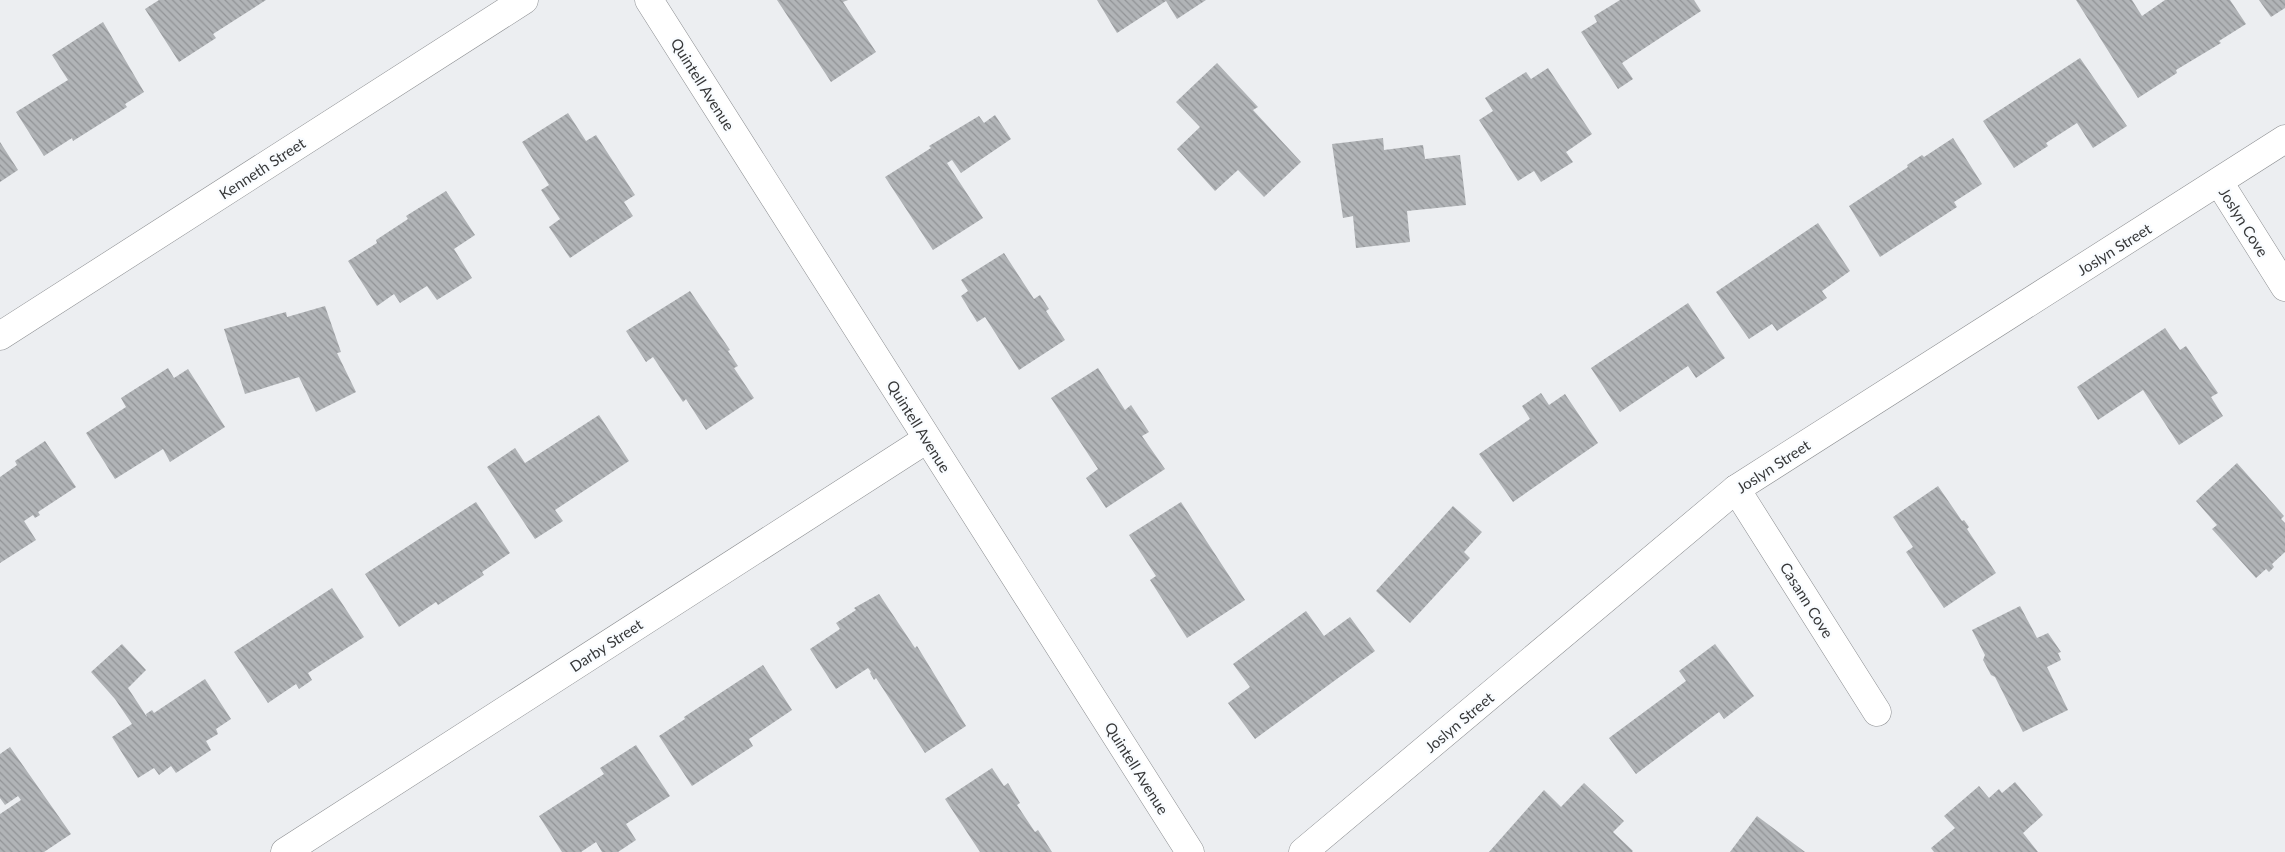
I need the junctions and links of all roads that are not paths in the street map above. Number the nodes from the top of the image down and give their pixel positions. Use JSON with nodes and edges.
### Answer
{"nodes":[{"id":1,"x":524,"y":0,"type":"edge"},
{"id":2,"x":649,"y":0,"type":"edge"},
{"id":3,"x":2285,"y":139,"type":"edge"},
{"id":4,"x":2219,"y":182,"type":"junction"},
{"id":5,"x":2285,"y":287,"type":"edge"},
{"id":6,"x":0,"y":336,"type":"edge"},
{"id":7,"x":927,"y":438,"type":"junction"},
{"id":8,"x":1736,"y":489,"type":"junction"},
{"id":9,"x":1877,"y":712,"type":"dead end"},
{"id":10,"x":284,"y":852,"type":"edge"},
{"id":11,"x":1190,"y":852,"type":"edge"},
{"id":12,"x":1303,"y":852,"type":"edge"}],
"edges":[{"from":1,"to":6,"type":"street","name":"Kenneth Street"},
{"from":2,"to":7,"type":"street","name":"Quintell Avenue"},
{"from":3,"to":4,"type":"street","name":"Joslyn Street"},
{"from":4,"to":5,"type":"street","name":"Joslyn Cove"},
{"from":4,"to":8,"type":"street","name":"Joslyn Street"},
{"from":7,"to":10,"type":"street","name":"Darby Street"},
{"from":7,"to":11,"type":"street","name":"Quintell Avenue"},
{"from":8,"to":9,"type":"street","name":"Casann Cove"},
{"from":8,"to":12,"type":"street","name":"Joslyn Street"}]}
